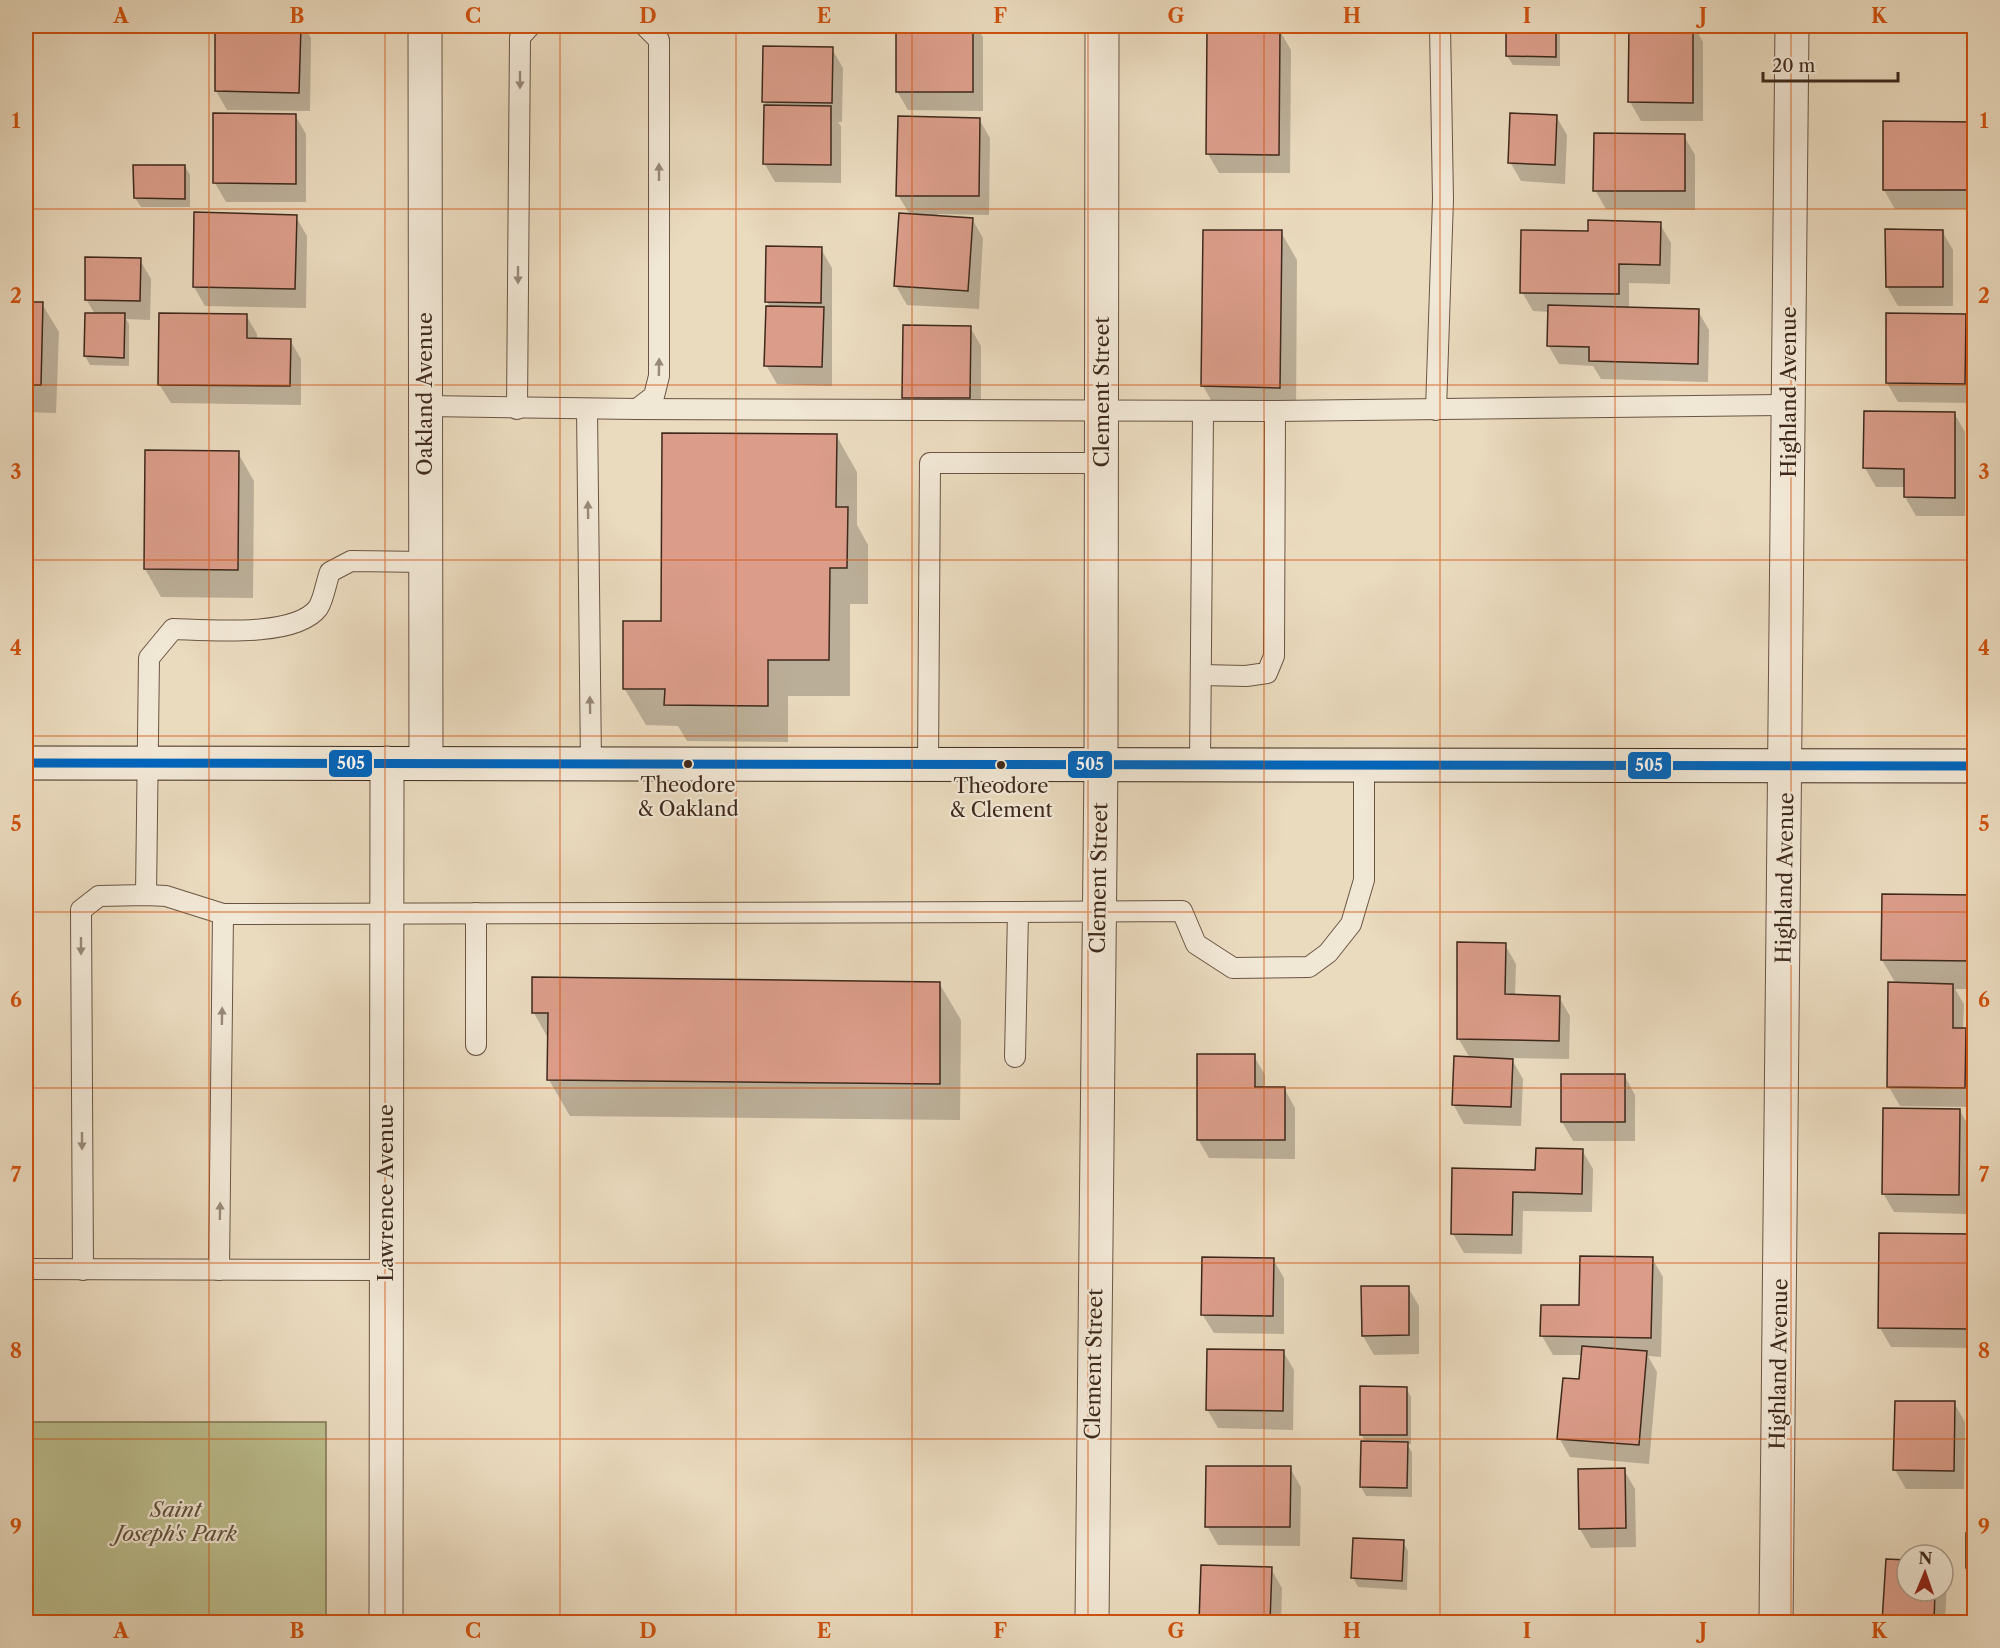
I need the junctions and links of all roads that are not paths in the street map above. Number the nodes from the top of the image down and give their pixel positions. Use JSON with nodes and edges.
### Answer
{"nodes":[{"id":1,"x":425,"y":26,"type":"edge"},
{"id":2,"x":530,"y":26,"type":"edge"},
{"id":3,"x":645,"y":26,"type":"edge"},
{"id":4,"x":1102,"y":26,"type":"edge"},
{"id":5,"x":1440,"y":26,"type":"edge"},
{"id":6,"x":1792,"y":26,"type":"edge"},
{"id":7,"x":1789,"y":405,"type":"junction"},
{"id":8,"x":426,"y":406,"type":"junction"},
{"id":9,"x":517,"y":409,"type":"junction"},
{"id":10,"x":587,"y":409,"type":"junction"},
{"id":11,"x":637,"y":409,"type":"junction"},
{"id":12,"x":1436,"y":410,"type":"junction"},
{"id":13,"x":1102,"y":411,"type":"junction"},
{"id":14,"x":1203,"y":411,"type":"junction"},
{"id":15,"x":1275,"y":411,"type":"junction"},
{"id":16,"x":1102,"y":463,"type":"junction"},
{"id":17,"x":426,"y":562,"type":"junction"},
{"id":18,"x":1201,"y":675,"type":"junction"},
{"id":19,"x":26,"y":763,"type":"edge"},
{"id":20,"x":148,"y":763,"type":"junction"},
{"id":21,"x":387,"y":763,"type":"junction"},
{"id":22,"x":426,"y":763,"type":"junction"},
{"id":23,"x":591,"y":764,"type":"junction"},
{"id":24,"x":928,"y":764,"type":"junction"},
{"id":25,"x":1101,"y":764,"type":"junction"},
{"id":26,"x":1200,"y":765,"type":"junction"},
{"id":27,"x":1365,"y":765,"type":"junction"},
{"id":28,"x":1786,"y":765,"type":"junction"},
{"id":29,"x":1974,"y":766,"type":"edge"},
{"id":30,"x":146,"y":895,"type":"junction"},
{"id":31,"x":1018,"y":912,"type":"junction"},
{"id":32,"x":1099,"y":912,"type":"junction"},
{"id":33,"x":387,"y":913,"type":"junction"},
{"id":34,"x":476,"y":913,"type":"junction"},
{"id":35,"x":223,"y":914,"type":"junction"},
{"id":36,"x":476,"y":1045,"type":"dead end"},
{"id":37,"x":1015,"y":1057,"type":"dead end"},
{"id":38,"x":26,"y":1269,"type":"edge"},
{"id":39,"x":83,"y":1270,"type":"junction"},
{"id":40,"x":219,"y":1270,"type":"junction"},
{"id":41,"x":386,"y":1270,"type":"junction"},
{"id":42,"x":386,"y":1623,"type":"edge"},
{"id":43,"x":1092,"y":1623,"type":"edge"},
{"id":44,"x":1776,"y":1623,"type":"edge"}],
"edges":[{"from":1,"to":8,"type":"street","name":"Oakland Avenue"},
{"from":2,"to":9,"type":"lane","one_way":true},
{"from":11,"to":3,"type":"lane","one_way":true},
{"from":4,"to":13,"type":"street","name":"Clement Street"},
{"from":5,"to":12,"type":"lane"},
{"from":6,"to":7,"type":"street","name":"Highland Avenue"},
{"from":7,"to":12,"type":"lane"},
{"from":7,"to":28,"type":"street","name":"Highland Avenue"},
{"from":8,"to":9,"type":"lane"},
{"from":8,"to":17,"type":"street","name":"Oakland Avenue"},
{"from":9,"to":10,"type":"lane"},
{"from":10,"to":11,"type":"lane"},
{"from":23,"to":10,"type":"lane","one_way":true},
{"from":11,"to":13,"type":"lane"},
{"from":12,"to":15,"type":"lane"},
{"from":13,"to":14,"type":"lane"},
{"from":13,"to":16,"type":"street","name":"Clement Street"},
{"from":14,"to":15,"type":"lane"},
{"from":14,"to":18,"type":"lane"},
{"from":15,"to":18,"type":"lane"},
{"from":16,"to":24,"type":"lane"},
{"from":16,"to":25,"type":"street","name":"Clement Street"},
{"from":17,"to":20,"type":"lane"},
{"from":17,"to":22,"type":"street","name":"Oakland Avenue"},
{"from":18,"to":26,"type":"lane"},
{"from":19,"to":20,"type":"street"},
{"from":20,"to":21,"type":"street"},
{"from":20,"to":30,"type":"lane"},
{"from":21,"to":22,"type":"street"},
{"from":21,"to":33,"type":"street","name":"Lawrence Avenue"},
{"from":22,"to":23,"type":"street"},
{"from":23,"to":24,"type":"street"},
{"from":24,"to":25,"type":"street"},
{"from":25,"to":26,"type":"street"},
{"from":25,"to":32,"type":"street","name":"Clement Street"},
{"from":26,"to":27,"type":"street"},
{"from":27,"to":28,"type":"street"},
{"from":27,"to":32,"type":"lane"},
{"from":28,"to":29,"type":"street"},
{"from":28,"to":44,"type":"street","name":"Highland Avenue"},
{"from":30,"to":35,"type":"lane"},
{"from":30,"to":39,"type":"lane","one_way":true},
{"from":31,"to":32,"type":"lane"},
{"from":31,"to":34,"type":"lane"},
{"from":31,"to":37,"type":"lane"},
{"from":32,"to":43,"type":"street","name":"Clement Street"},
{"from":33,"to":34,"type":"lane"},
{"from":33,"to":35,"type":"lane"},
{"from":33,"to":41,"type":"street","name":"Lawrence Avenue"},
{"from":34,"to":36,"type":"lane"},
{"from":40,"to":35,"type":"lane","one_way":true},
{"from":38,"to":39,"type":"lane"},
{"from":39,"to":40,"type":"lane"},
{"from":40,"to":41,"type":"lane"},
{"from":41,"to":42,"type":"street","name":"Lawrence Avenue"}]}
